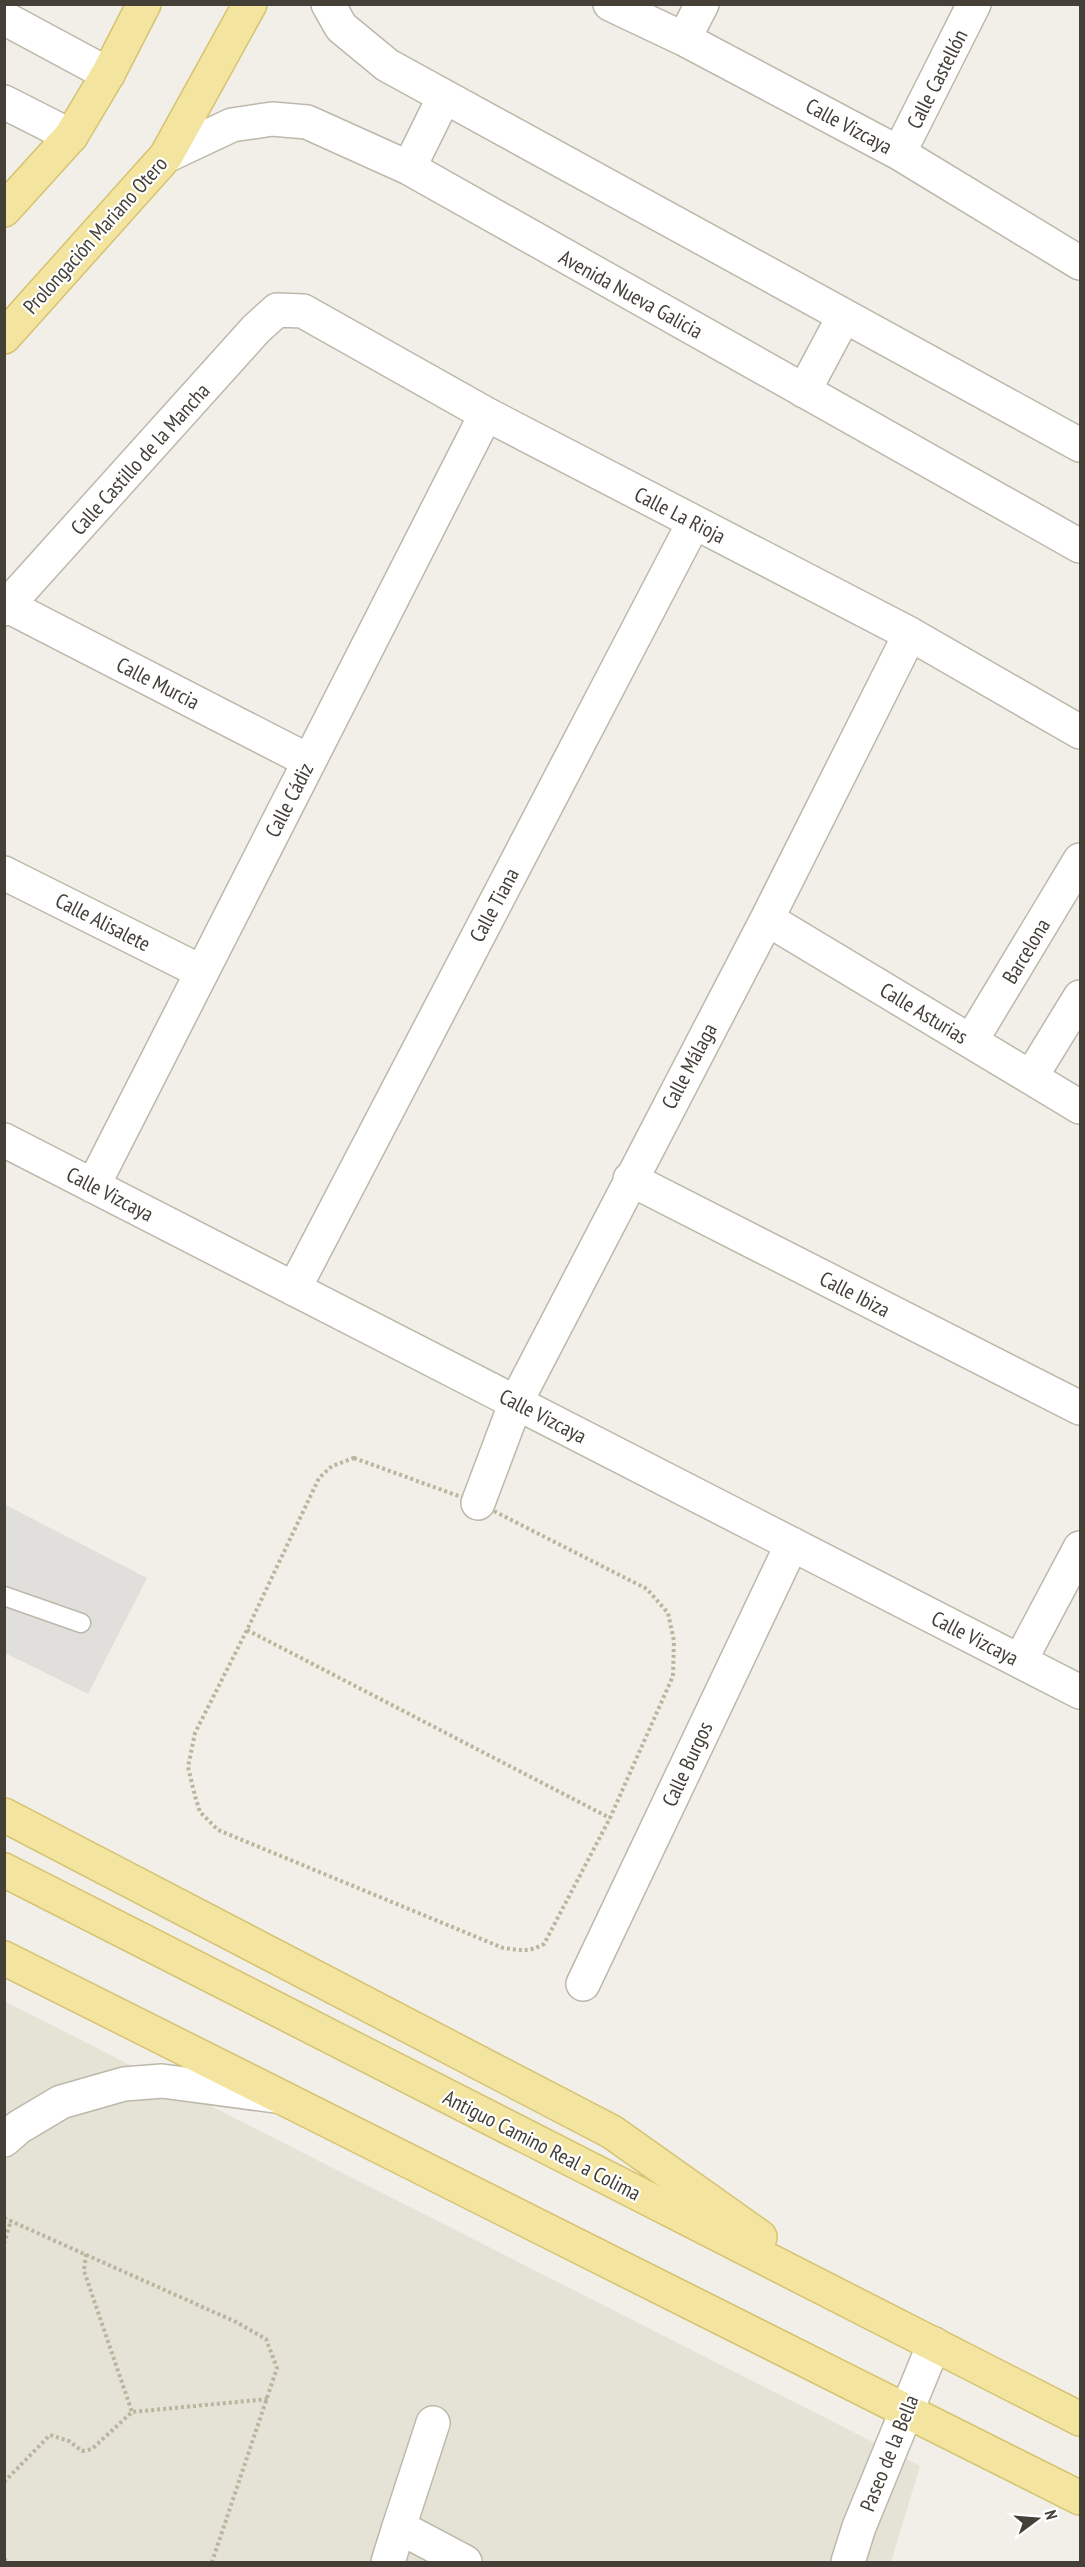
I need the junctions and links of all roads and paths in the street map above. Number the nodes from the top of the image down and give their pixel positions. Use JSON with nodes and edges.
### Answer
{"nodes":[{"id":1,"x":144,"y":4,"type":"edge"},
{"id":2,"x":250,"y":4,"type":"edge"},
{"id":3,"x":328,"y":4,"type":"edge"},
{"id":4,"x":610,"y":4,"type":"edge"},
{"id":5,"x":702,"y":4,"type":"edge"},
{"id":6,"x":974,"y":4,"type":"edge"},
{"id":7,"x":4,"y":18,"type":"edge"},
{"id":8,"x":684,"y":39,"type":"junction"},
{"id":9,"x":108,"y":74,"type":"junction"},
{"id":10,"x":444,"y":97,"type":"junction"},
{"id":11,"x":4,"y":102,"type":"edge"},
{"id":12,"x":71,"y":136,"type":"junction"},
{"id":13,"x":899,"y":153,"type":"junction"},
{"id":14,"x":166,"y":156,"type":"junction"},
{"id":15,"x":409,"y":168,"type":"junction"},
{"id":16,"x":4,"y":210,"type":"edge"},
{"id":17,"x":1080,"y":263,"type":"edge"},
{"id":18,"x":277,"y":310,"type":"joint"},
{"id":19,"x":844,"y":316,"type":"junction"},
{"id":20,"x":4,"y":337,"type":"edge"},
{"id":21,"x":804,"y":391,"type":"junction"},
{"id":22,"x":486,"y":414,"type":"junction"},
{"id":23,"x":1080,"y":445,"type":"edge"},
{"id":24,"x":694,"y":522,"type":"junction"},
{"id":25,"x":1080,"y":546,"type":"edge"},
{"id":26,"x":6,"y":608,"type":"edge"},
{"id":27,"x":910,"y":634,"type":"junction"},
{"id":28,"x":1080,"y":732,"type":"edge"},
{"id":29,"x":309,"y":761,"type":"junction"},
{"id":30,"x":1080,"y":860,"type":"edge"},
{"id":31,"x":4,"y":873,"type":"edge"},
{"id":32,"x":767,"y":919,"type":"junction"},
{"id":33,"x":202,"y":972,"type":"junction"},
{"id":34,"x":1080,"y":997,"type":"edge"},
{"id":35,"x":971,"y":1041,"type":"junction"},
{"id":36,"x":1031,"y":1077,"type":"junction"},
{"id":37,"x":1080,"y":1107,"type":"edge"},
{"id":38,"x":4,"y":1140,"type":"edge"},
{"id":39,"x":630,"y":1179,"type":"junction"},
{"id":40,"x":93,"y":1186,"type":"junction"},
{"id":41,"x":294,"y":1288,"type":"junction"},
{"id":42,"x":516,"y":1402,"type":"junction"},
{"id":43,"x":1080,"y":1408,"type":"edge"},
{"id":44,"x":478,"y":1503,"type":"junction"},
{"id":45,"x":792,"y":1544,"type":"junction"},
{"id":46,"x":1080,"y":1548,"type":"edge"},
{"id":47,"x":4,"y":1596,"type":"edge"},
{"id":48,"x":81,"y":1623,"type":"dead end"},
{"id":49,"x":247,"y":1630,"type":"junction"},
{"id":50,"x":1020,"y":1661,"type":"junction"},
{"id":51,"x":1080,"y":1692,"type":"edge"},
{"id":52,"x":4,"y":1815,"type":"edge"},
{"id":53,"x":610,"y":1818,"type":"junction"},
{"id":54,"x":4,"y":1870,"type":"edge"},
{"id":55,"x":4,"y":1958,"type":"edge"},
{"id":56,"x":583,"y":1984,"type":"dead end"},
{"id":57,"x":279,"y":2097,"type":"junction"},
{"id":58,"x":4,"y":2140,"type":"edge"},
{"id":59,"x":4,"y":2218,"type":"edge"},
{"id":60,"x":11,"y":2220,"type":"junction"},
{"id":61,"x":4,"y":2244,"type":"edge"},
{"id":62,"x":86,"y":2254,"type":"junction"},
{"id":63,"x":857,"y":2305,"type":"junction"},
{"id":64,"x":934,"y":2344,"type":"junction"},
{"id":65,"x":268,"y":2399,"type":"junction"},
{"id":66,"x":906,"y":2411,"type":"junction"},
{"id":67,"x":132,"y":2412,"type":"junction"},
{"id":68,"x":1080,"y":2419,"type":"edge"},
{"id":69,"x":433,"y":2423,"type":"dead end"},
{"id":70,"x":4,"y":2482,"type":"edge"},
{"id":71,"x":1080,"y":2498,"type":"edge"},
{"id":72,"x":399,"y":2527,"type":"junction"},
{"id":73,"x":4,"y":2559,"type":"edge"},
{"id":74,"x":9,"y":2562,"type":"edge"},
{"id":75,"x":212,"y":2562,"type":"edge"},
{"id":76,"x":388,"y":2562,"type":"edge"},
{"id":77,"x":465,"y":2562,"type":"edge"},
{"id":78,"x":848,"y":2562,"type":"edge"}],
"edges":[{"from":1,"to":9,"type":"main road"},
{"from":2,"to":14,"type":"main road","name":"Prolongación Mariano Otero"},
{"from":3,"to":10,"type":"street"},
{"from":4,"to":8,"type":"street","name":"Calle Vizcaya"},
{"from":5,"to":8,"type":"street"},
{"from":6,"to":13,"type":"street","name":"Calle Castellón"},
{"from":7,"to":9,"type":"street"},
{"from":8,"to":13,"type":"street","name":"Calle Vizcaya"},
{"from":9,"to":12,"type":"main road"},
{"from":10,"to":15,"type":"street"},
{"from":10,"to":19,"type":"street"},
{"from":11,"to":12,"type":"street"},
{"from":12,"to":16,"type":"main road"},
{"from":13,"to":17,"type":"street","name":"Calle Vizcaya"},
{"from":14,"to":15,"type":"street","name":"Avenida Nueva Galicia"},
{"from":14,"to":20,"type":"main road","name":"Prolongación Mariano Otero"},
{"from":15,"to":21,"type":"street","name":"Avenida Nueva Galicia"},
{"from":18,"to":22,"type":"street","name":"Calle La Rioja"},
{"from":18,"to":26,"type":"street","name":"Calle Castillo de la Mancha"},
{"from":19,"to":21,"type":"street"},
{"from":19,"to":23,"type":"street"},
{"from":21,"to":25,"type":"street","name":"Avenida Nueva Galicia"},
{"from":22,"to":24,"type":"street","name":"Calle La Rioja"},
{"from":22,"to":29,"type":"street","name":"Calle Cádiz"},
{"from":24,"to":27,"type":"street","name":"Calle La Rioja"},
{"from":24,"to":41,"type":"street","name":"Calle Tiana"},
{"from":26,"to":29,"type":"street","name":"Calle Murcia"},
{"from":27,"to":28,"type":"street","name":"Calle La Rioja"},
{"from":27,"to":32,"type":"street","name":"Calle Málaga"},
{"from":29,"to":33,"type":"street","name":"Calle Cádiz"},
{"from":30,"to":35,"type":"street","name":"Barcelona"},
{"from":31,"to":33,"type":"street","name":"Calle Alisalete"},
{"from":32,"to":35,"type":"street","name":"Calle Asturias"},
{"from":32,"to":39,"type":"street","name":"Calle Málaga"},
{"from":33,"to":40,"type":"street","name":"Calle Cádiz"},
{"from":34,"to":36,"type":"street"},
{"from":35,"to":36,"type":"street","name":"Calle Asturias"},
{"from":36,"to":37,"type":"street","name":"Calle Asturias"},
{"from":38,"to":40,"type":"street","name":"Calle Vizcaya"},
{"from":39,"to":42,"type":"street","name":"Calle Málaga"},
{"from":39,"to":43,"type":"street","name":"Calle Ibiza"},
{"from":40,"to":41,"type":"street","name":"Calle Vizcaya"},
{"from":41,"to":42,"type":"street","name":"Calle Vizcaya"},
{"from":42,"to":44,"type":"street","name":"Calle Málaga"},
{"from":42,"to":45,"type":"street","name":"Calle Vizcaya"},
{"from":44,"to":49,"type":"path"},
{"from":44,"to":53,"type":"path"},
{"from":45,"to":50,"type":"street","name":"Calle Vizcaya"},
{"from":45,"to":56,"type":"street","name":"Calle Burgos"},
{"from":46,"to":50,"type":"street"},
{"from":47,"to":48,"type":"lane"},
{"from":49,"to":53,"type":"path"},
{"from":49,"to":53,"type":"path"},
{"from":50,"to":51,"type":"street","name":"Calle Vizcaya"},
{"from":52,"to":63,"type":"main road"},
{"from":54,"to":63,"type":"main road","name":"Antiguo Camino Real a Colima"},
{"from":55,"to":57,"type":"main road"},
{"from":57,"to":58,"type":"street"},
{"from":57,"to":66,"type":"main road"},
{"from":59,"to":60,"type":"path"},
{"from":60,"to":61,"type":"path"},
{"from":60,"to":62,"type":"path"},
{"from":62,"to":65,"type":"path"},
{"from":62,"to":67,"type":"path"},
{"from":63,"to":64,"type":"main road","name":"Antiguo Camino Real a Colima"},
{"from":64,"to":66,"type":"street","name":"Paseo de la Bella"},
{"from":64,"to":68,"type":"main road","name":"Antiguo Camino Real a Colima"},
{"from":65,"to":67,"type":"path"},
{"from":65,"to":75,"type":"path"},
{"from":66,"to":71,"type":"main road"},
{"from":66,"to":78,"type":"street","name":"Paseo de la Bella"},
{"from":67,"to":70,"type":"path"},
{"from":69,"to":72,"type":"street"},
{"from":72,"to":76,"type":"street"},
{"from":72,"to":77,"type":"street"},
{"from":73,"to":74,"type":"path"}]}
